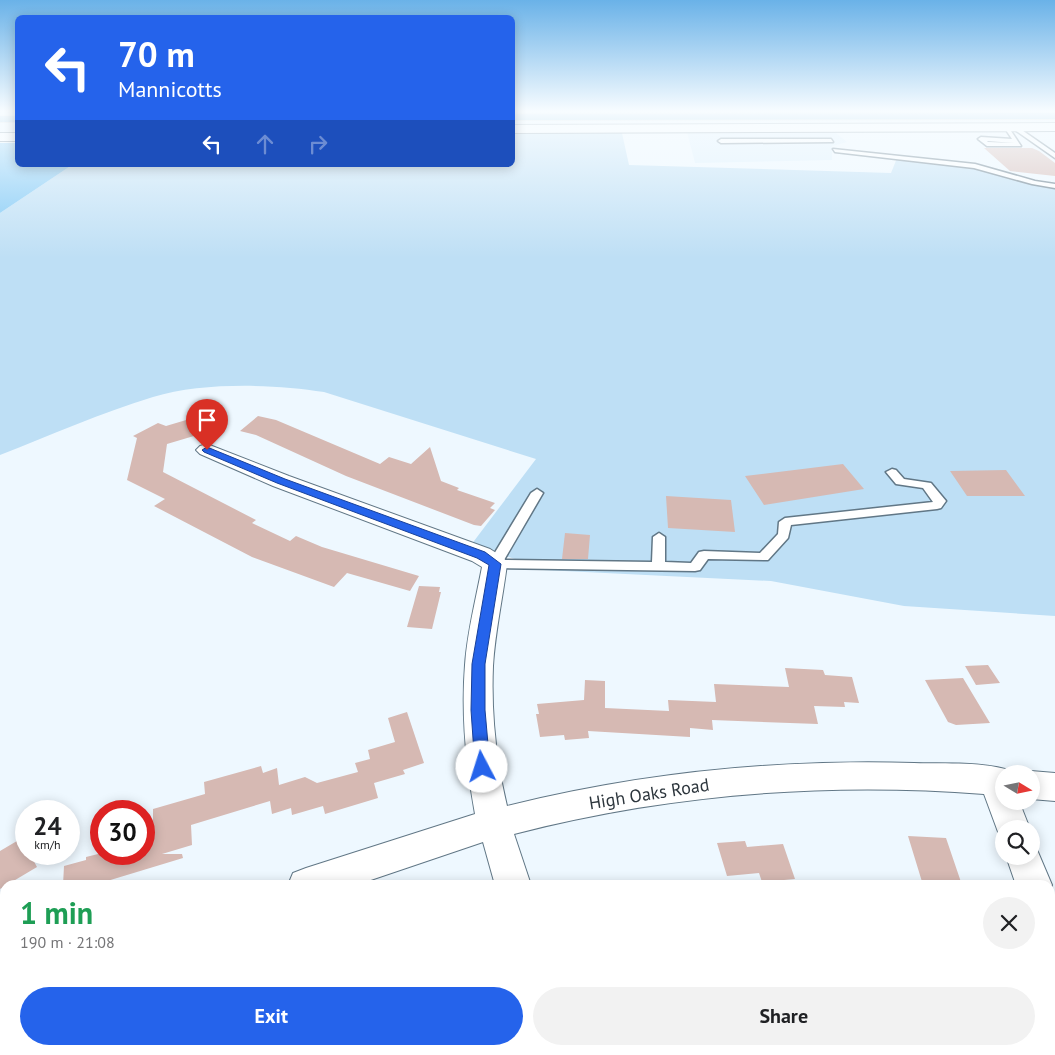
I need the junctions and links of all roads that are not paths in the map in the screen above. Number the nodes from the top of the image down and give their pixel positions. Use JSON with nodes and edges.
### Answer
{"nodes":[{"id":1,"x":924,"y":160,"type":"edge"},
{"id":2,"x":1055,"y":186,"type":"edge"},
{"id":3,"x":207,"y":450,"type":"dead end"},
{"id":4,"x":892,"y":472,"type":"dead end"},
{"id":5,"x":537,"y":494,"type":"dead end"},
{"id":6,"x":659,"y":537,"type":"dead end"},
{"id":7,"x":495,"y":564,"type":"junction"},
{"id":8,"x":658,"y":566,"type":"junction"},
{"id":9,"x":995,"y":782,"type":"edge"},
{"id":10,"x":1040,"y":786,"type":"edge"},
{"id":11,"x":1055,"y":787,"type":"edge"},
{"id":12,"x":494,"y":824,"type":"junction"},
{"id":13,"x":1026,"y":865,"type":"edge"},
{"id":14,"x":321,"y":880,"type":"edge"},
{"id":15,"x":511,"y":880,"type":"edge"},
{"id":16,"x":1032,"y":880,"type":"edge"}],
"edges":[{"from":1,"to":2,"type":"lane"},
{"from":3,"to":7,"type":"street"},
{"from":4,"to":8,"type":"lane"},
{"from":5,"to":7,"type":"lane"},
{"from":6,"to":8,"type":"lane"},
{"from":7,"to":8,"type":"lane"},
{"from":7,"to":12,"type":"street"},
{"from":9,"to":12,"type":"street","name":"High Oaks Road"},
{"from":10,"to":11,"type":"street"},
{"from":12,"to":14,"type":"street","name":"High Oaks Road"},
{"from":12,"to":15,"type":"street"},
{"from":13,"to":16,"type":"street"}]}
